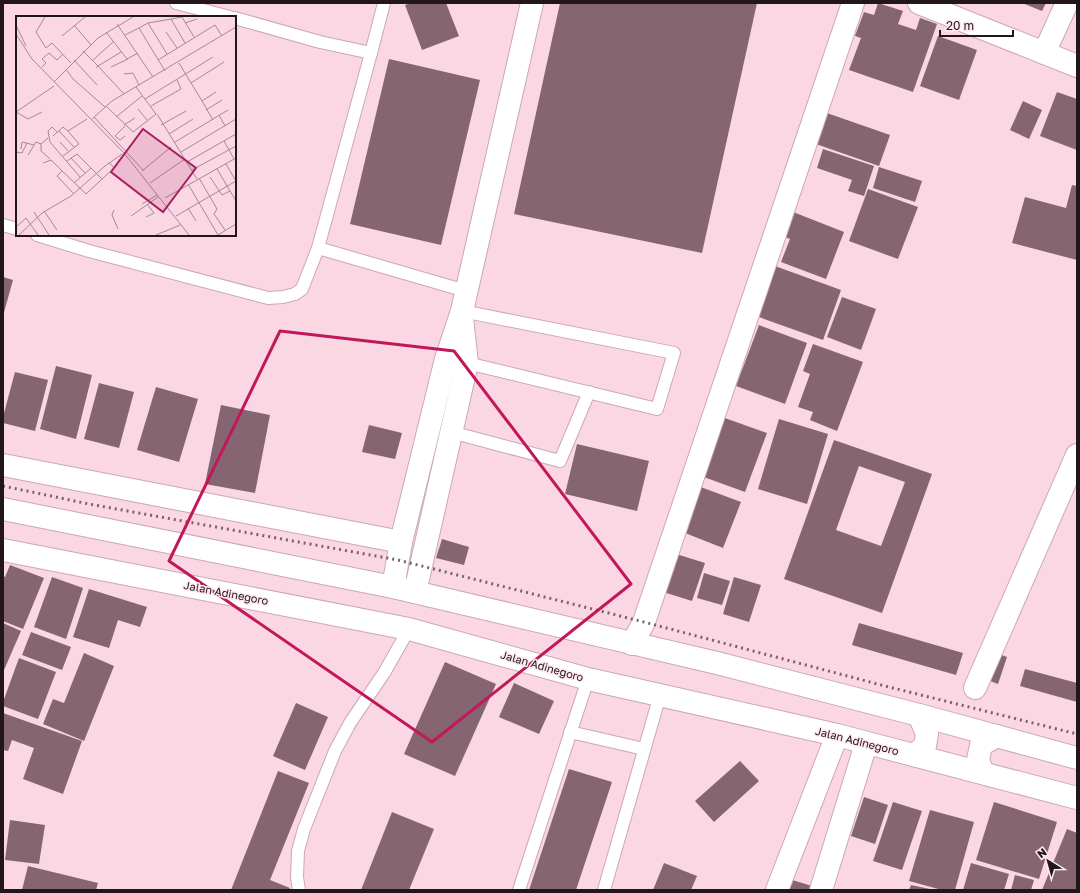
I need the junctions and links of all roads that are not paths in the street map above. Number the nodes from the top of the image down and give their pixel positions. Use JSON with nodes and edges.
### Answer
{"nodes":[{"id":1,"x":176,"y":3,"type":"edge"},
{"id":2,"x":384,"y":3,"type":"edge"},
{"id":3,"x":532,"y":3,"type":"edge"},
{"id":4,"x":853,"y":3,"type":"edge"},
{"id":5,"x":919,"y":3,"type":"edge"},
{"id":6,"x":1067,"y":3,"type":"edge"},
{"id":7,"x":226,"y":16,"type":"edge"},
{"id":8,"x":236,"y":18,"type":"edge"},
{"id":9,"x":371,"y":53,"type":"junction"},
{"id":10,"x":1044,"y":53,"type":"junction"},
{"id":11,"x":1077,"y":66,"type":"edge"},
{"id":12,"x":3,"y":225,"type":"edge"},
{"id":13,"x":16,"y":229,"type":"edge"},
{"id":14,"x":40,"y":236,"type":"edge"},
{"id":15,"x":318,"y":248,"type":"junction"},
{"id":16,"x":464,"y":301,"type":"junction"},
{"id":17,"x":446,"y":359,"type":"junction"},
{"id":18,"x":467,"y":363,"type":"junction"},
{"id":19,"x":589,"y":392,"type":"junction"},
{"id":20,"x":451,"y":432,"type":"junction"},
{"id":21,"x":1077,"y":455,"type":"edge"},
{"id":22,"x":3,"y":465,"type":"edge"},
{"id":23,"x":413,"y":494,"type":"junction"},
{"id":24,"x":437,"y":498,"type":"junction"},
{"id":25,"x":3,"y":509,"type":"edge"},
{"id":26,"x":401,"y":542,"type":"junction"},
{"id":27,"x":3,"y":550,"type":"edge"},
{"id":28,"x":393,"y":587,"type":"junction"},
{"id":29,"x":416,"y":592,"type":"junction"},
{"id":30,"x":409,"y":629,"type":"junction"},
{"id":31,"x":632,"y":644,"type":"junction"},
{"id":32,"x":588,"y":679,"type":"junction"},
{"id":33,"x":975,"y":688,"type":"dead end"},
{"id":34,"x":660,"y":695,"type":"junction"},
{"id":35,"x":919,"y":715,"type":"junction"},
{"id":36,"x":570,"y":732,"type":"junction"},
{"id":37,"x":837,"y":735,"type":"junction"},
{"id":38,"x":997,"y":736,"type":"junction"},
{"id":39,"x":866,"y":744,"type":"junction"},
{"id":40,"x":644,"y":749,"type":"junction"},
{"id":41,"x":914,"y":755,"type":"junction"},
{"id":42,"x":1077,"y":758,"type":"edge"},
{"id":43,"x":983,"y":773,"type":"junction"},
{"id":44,"x":1077,"y":798,"type":"edge"},
{"id":45,"x":299,"y":890,"type":"edge"},
{"id":46,"x":519,"y":890,"type":"edge"},
{"id":47,"x":604,"y":890,"type":"edge"},
{"id":48,"x":777,"y":890,"type":"edge"},
{"id":49,"x":821,"y":890,"type":"edge"}],
"edges":[{"from":1,"to":7,"type":"lane"},
{"from":2,"to":9,"type":"lane"},
{"from":3,"to":16,"type":"main road"},
{"from":4,"to":31,"type":"main road"},
{"from":5,"to":10,"type":"main road"},
{"from":6,"to":10,"type":"main road"},
{"from":8,"to":9,"type":"lane"},
{"from":9,"to":15,"type":"lane"},
{"from":10,"to":11,"type":"main road"},
{"from":12,"to":13,"type":"lane"},
{"from":14,"to":15,"type":"lane"},
{"from":15,"to":16,"type":"lane"},
{"from":16,"to":17,"type":"main road"},
{"from":16,"to":18,"type":"main road"},
{"from":16,"to":19,"type":"lane"},
{"from":17,"to":18,"type":"lane"},
{"from":17,"to":23,"type":"main road"},
{"from":18,"to":19,"type":"lane"},
{"from":18,"to":20,"type":"main road"},
{"from":19,"to":20,"type":"lane"},
{"from":20,"to":24,"type":"main road"},
{"from":21,"to":33,"type":"main road"},
{"from":22,"to":26,"type":"main road"},
{"from":23,"to":24,"type":"main road"},
{"from":23,"to":26,"type":"main road"},
{"from":24,"to":29,"type":"main road"},
{"from":25,"to":28,"type":"main road"},
{"from":26,"to":28,"type":"main road"},
{"from":27,"to":30,"type":"main road","name":"Jalan Adinegoro"},
{"from":28,"to":29,"type":"main road"},
{"from":29,"to":31,"type":"main road"},
{"from":30,"to":32,"type":"main road","name":"Jalan Adinegoro"},
{"from":30,"to":45,"type":"lane"},
{"from":31,"to":35,"type":"main road"},
{"from":32,"to":34,"type":"main road","name":"Jalan Adinegoro"},
{"from":32,"to":36,"type":"lane"},
{"from":34,"to":37,"type":"main road","name":"Jalan Adinegoro"},
{"from":34,"to":40,"type":"lane"},
{"from":35,"to":38,"type":"main road"},
{"from":35,"to":41,"type":"main road"},
{"from":36,"to":40,"type":"lane"},
{"from":36,"to":46,"type":"lane"},
{"from":37,"to":39,"type":"main road","name":"Jalan Adinegoro"},
{"from":37,"to":48,"type":"main road"},
{"from":38,"to":42,"type":"main road"},
{"from":38,"to":43,"type":"main road"},
{"from":39,"to":41,"type":"main road","name":"Jalan Adinegoro"},
{"from":39,"to":49,"type":"main road"},
{"from":40,"to":47,"type":"lane"},
{"from":41,"to":43,"type":"main road","name":"Jalan Adinegoro"},
{"from":43,"to":44,"type":"main road","name":"Jalan Adinegoro"}]}
